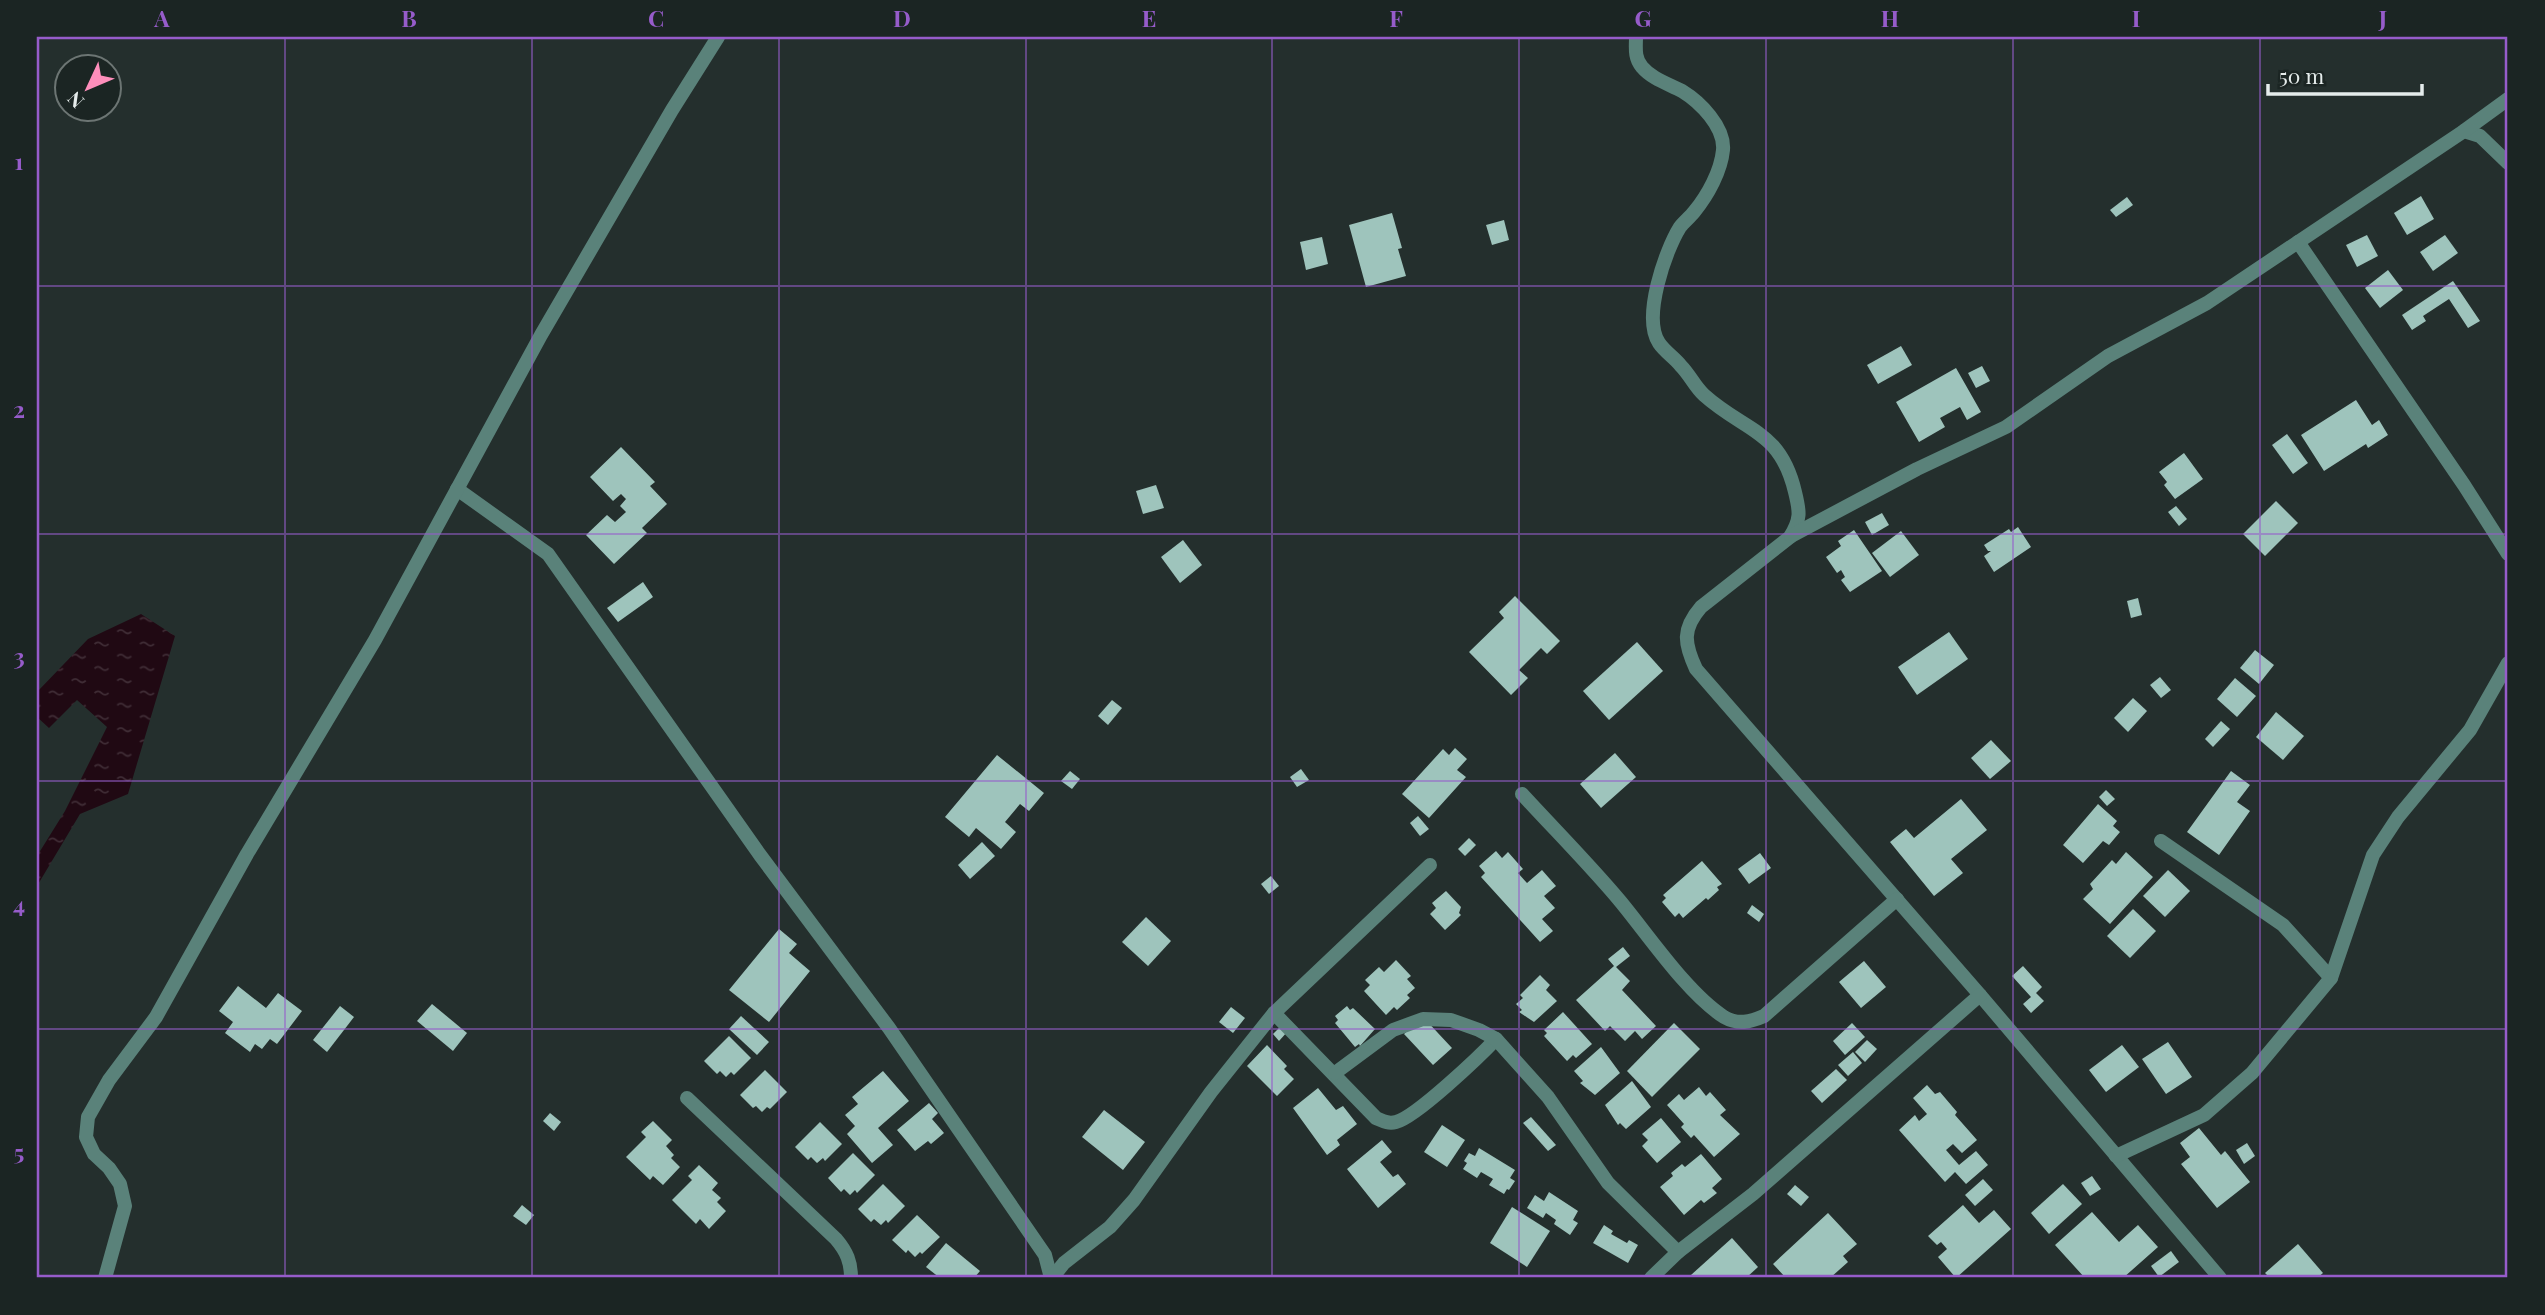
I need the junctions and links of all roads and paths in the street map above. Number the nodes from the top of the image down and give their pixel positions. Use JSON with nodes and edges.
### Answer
{"nodes":[{"id":1,"x":718,"y":37,"type":"edge"},
{"id":2,"x":1636,"y":37,"type":"edge"},
{"id":3,"x":2508,"y":99,"type":"edge"},
{"id":4,"x":2464,"y":131,"type":"junction"},
{"id":5,"x":2508,"y":163,"type":"edge"},
{"id":6,"x":2298,"y":242,"type":"junction"},
{"id":7,"x":457,"y":489,"type":"junction"},
{"id":8,"x":1790,"y":537,"type":"junction"},
{"id":9,"x":2508,"y":554,"type":"edge"},
{"id":10,"x":2508,"y":663,"type":"edge"},
{"id":11,"x":1522,"y":794,"type":"dead end"},
{"id":12,"x":2161,"y":841,"type":"dead end"},
{"id":13,"x":1430,"y":865,"type":"dead end"},
{"id":14,"x":1897,"y":899,"type":"junction"},
{"id":15,"x":2331,"y":978,"type":"junction"},
{"id":16,"x":1980,"y":995,"type":"junction"},
{"id":17,"x":1274,"y":1013,"type":"junction"},
{"id":18,"x":1496,"y":1039,"type":"junction"},
{"id":19,"x":1335,"y":1073,"type":"junction"},
{"id":20,"x":687,"y":1098,"type":"dead end"},
{"id":21,"x":2116,"y":1156,"type":"junction"},
{"id":22,"x":1678,"y":1252,"type":"junction"},
{"id":23,"x":105,"y":1278,"type":"edge"},
{"id":24,"x":851,"y":1278,"type":"edge"},
{"id":25,"x":1051,"y":1278,"type":"edge"},
{"id":26,"x":1651,"y":1278,"type":"edge"},
{"id":27,"x":2220,"y":1278,"type":"edge"}],
"edges":[{"from":1,"to":7,"type":"street"},
{"from":2,"to":8,"type":"street"},
{"from":3,"to":4,"type":"street"},
{"from":4,"to":5,"type":"street"},
{"from":4,"to":6,"type":"street"},
{"from":6,"to":8,"type":"street"},
{"from":6,"to":9,"type":"street"},
{"from":7,"to":23,"type":"street"},
{"from":7,"to":25,"type":"street"},
{"from":8,"to":14,"type":"street"},
{"from":10,"to":15,"type":"street"},
{"from":11,"to":14,"type":"street"},
{"from":12,"to":15,"type":"street"},
{"from":13,"to":17,"type":"street"},
{"from":14,"to":16,"type":"street"},
{"from":15,"to":21,"type":"street"},
{"from":16,"to":21,"type":"street"},
{"from":16,"to":22,"type":"street"},
{"from":17,"to":19,"type":"street"},
{"from":17,"to":25,"type":"street"},
{"from":18,"to":19,"type":"street"},
{"from":18,"to":19,"type":"street"},
{"from":18,"to":22,"type":"street"},
{"from":20,"to":24,"type":"street"},
{"from":21,"to":27,"type":"street"},
{"from":22,"to":26,"type":"street"}]}
